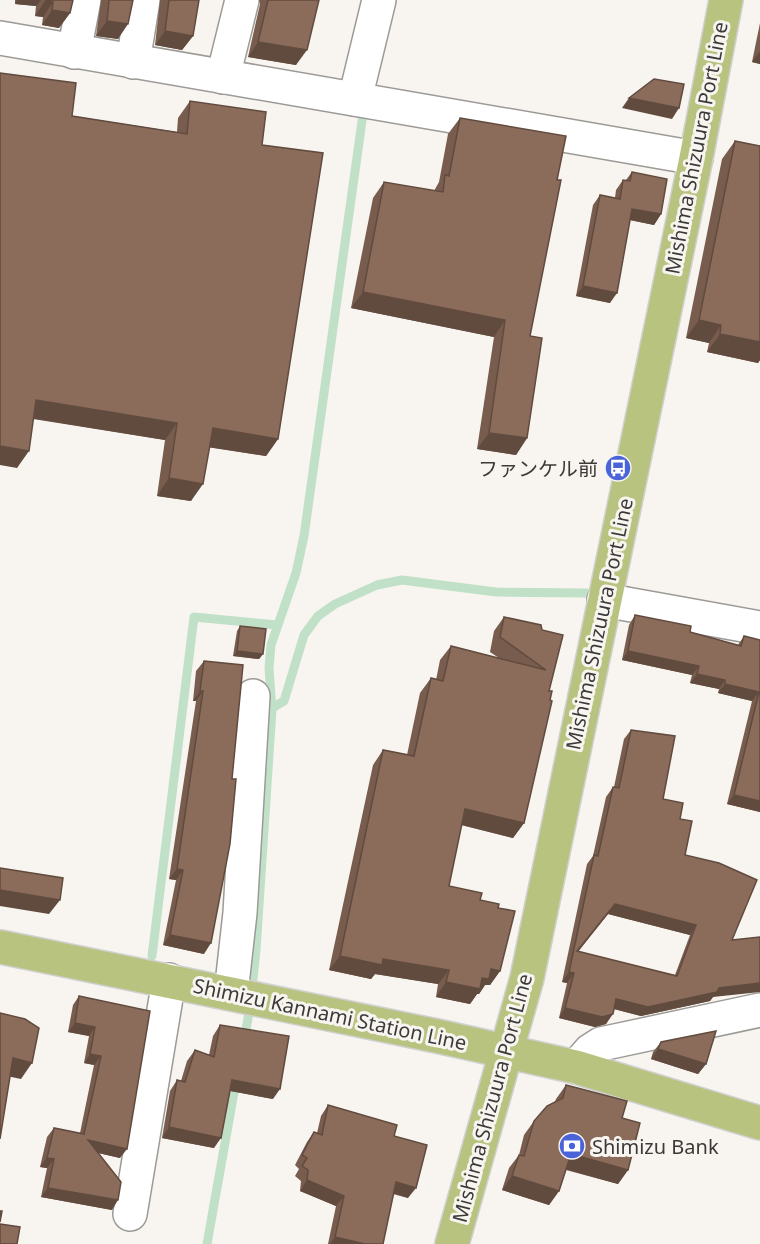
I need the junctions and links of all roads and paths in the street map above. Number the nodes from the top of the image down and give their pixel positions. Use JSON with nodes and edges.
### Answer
{"nodes":[{"id":1,"x":84,"y":0,"type":"edge"},
{"id":2,"x":143,"y":0,"type":"edge"},
{"id":3,"x":242,"y":0,"type":"edge"},
{"id":4,"x":379,"y":0,"type":"edge"},
{"id":5,"x":726,"y":0,"type":"edge"},
{"id":6,"x":0,"y":38,"type":"edge"},
{"id":7,"x":75,"y":52,"type":"junction"},
{"id":8,"x":133,"y":62,"type":"junction"},
{"id":9,"x":223,"y":77,"type":"junction"},
{"id":10,"x":355,"y":99,"type":"junction"},
{"id":11,"x":696,"y":158,"type":"junction"},
{"id":12,"x":604,"y":600,"type":"junction"},
{"id":13,"x":760,"y":628,"type":"edge"},
{"id":14,"x":253,"y":696,"type":"dead end"},
{"id":15,"x":0,"y":947,"type":"edge"},
{"id":16,"x":169,"y":980,"type":"junction"},
{"id":17,"x":231,"y":993,"type":"junction"},
{"id":18,"x":760,"y":1010,"type":"edge"},
{"id":19,"x":507,"y":1052,"type":"junction"},
{"id":20,"x":576,"y":1067,"type":"junction"},
{"id":21,"x":760,"y":1123,"type":"edge"},
{"id":22,"x":130,"y":1214,"type":"dead end"},
{"id":23,"x":452,"y":1244,"type":"edge"}],
"edges":[{"from":1,"to":7,"type":"street"},
{"from":2,"to":8,"type":"street"},
{"from":3,"to":9,"type":"street"},
{"from":4,"to":10,"type":"street"},
{"from":5,"to":11,"type":"main road","name":"Mishima Shizuura Port Line"},
{"from":6,"to":7,"type":"street"},
{"from":7,"to":8,"type":"street"},
{"from":8,"to":9,"type":"street"},
{"from":9,"to":10,"type":"street"},
{"from":10,"to":11,"type":"street"},
{"from":11,"to":12,"type":"main road","name":"Mishima Shizuura Port Line"},
{"from":12,"to":13,"type":"street"},
{"from":12,"to":19,"type":"main road","name":"Mishima Shizuura Port Line"},
{"from":14,"to":17,"type":"street"},
{"from":15,"to":16,"type":"main road","name":"Shimizu Kannami Station Line"},
{"from":16,"to":17,"type":"main road","name":"Shimizu Kannami Station Line"},
{"from":16,"to":22,"type":"street"},
{"from":17,"to":19,"type":"main road","name":"Shimizu Kannami Station Line"},
{"from":18,"to":20,"type":"street"},
{"from":19,"to":20,"type":"main road","name":"Shimizu Kannami Station Line"},
{"from":19,"to":23,"type":"main road","name":"Mishima Shizuura Port Line"},
{"from":20,"to":21,"type":"main road","name":"Shimizu Kannami Station Line"}]}
